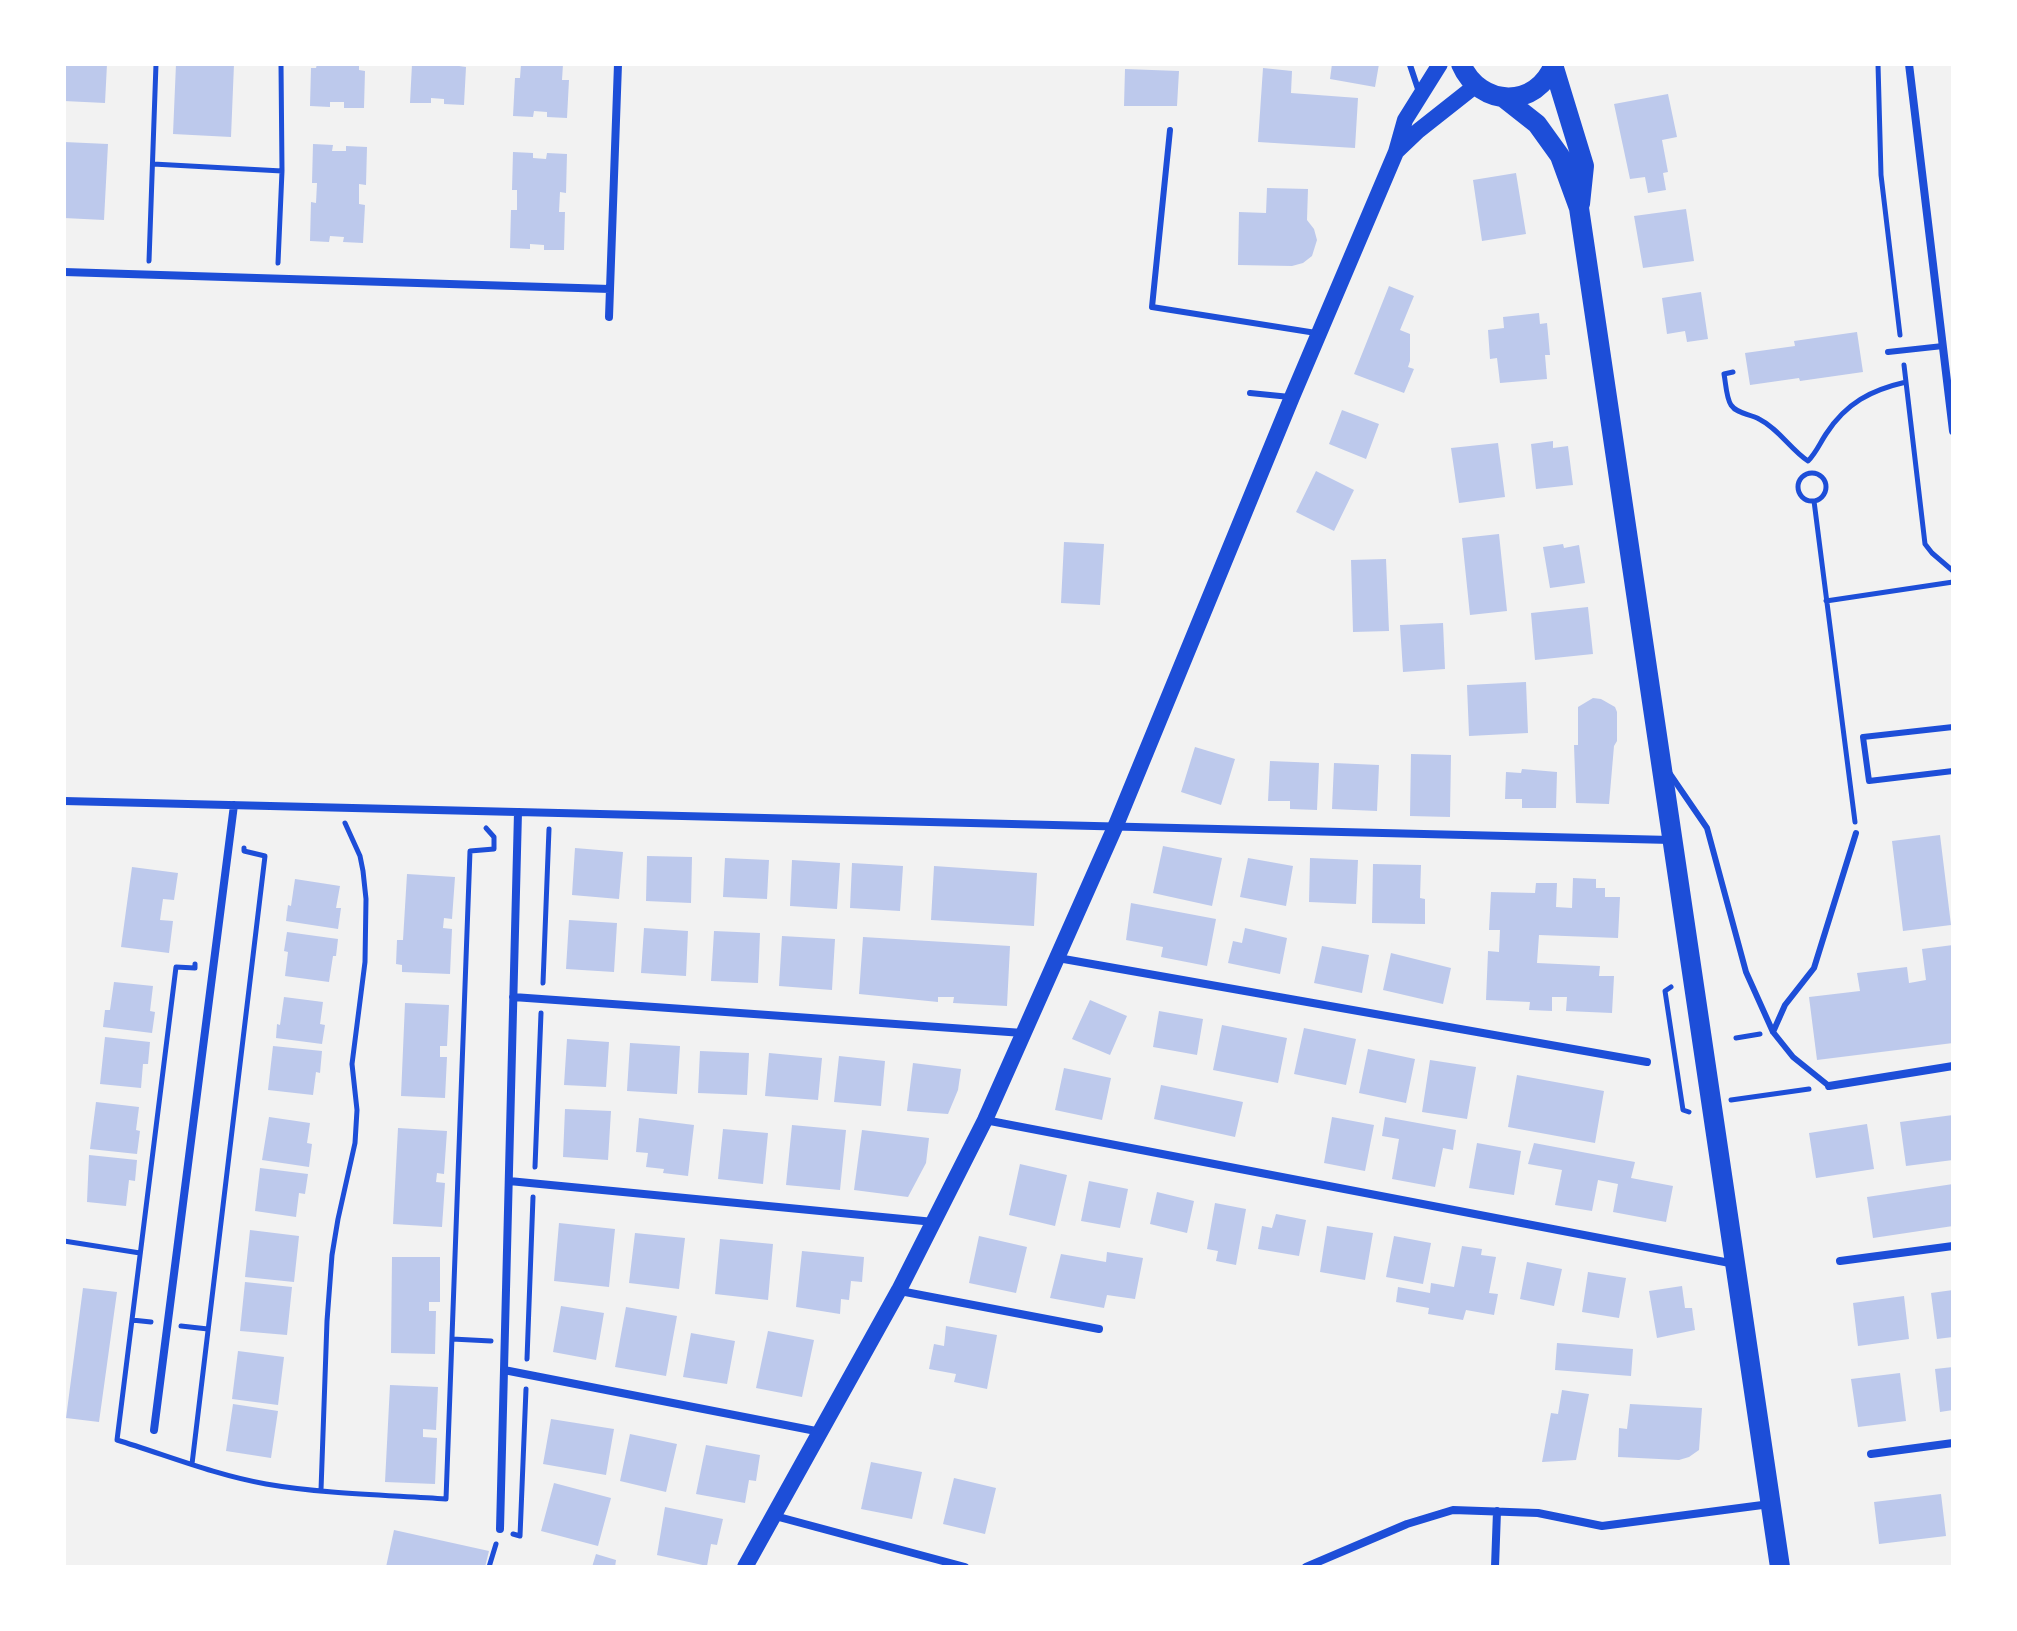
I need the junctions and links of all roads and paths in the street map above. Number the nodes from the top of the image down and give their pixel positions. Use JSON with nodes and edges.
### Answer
{"nodes":[{"id":1,"x":156,"y":64,"type":"edge"},
{"id":2,"x":281,"y":64,"type":"edge"},
{"id":3,"x":618,"y":64,"type":"edge"},
{"id":4,"x":1440,"y":64,"type":"edge"},
{"id":5,"x":1461,"y":64,"type":"edge"},
{"id":6,"x":1878,"y":64,"type":"edge"},
{"id":7,"x":1909,"y":64,"type":"edge"},
{"id":8,"x":1410,"y":65,"type":"edge"},
{"id":9,"x":1554,"y":66,"type":"edge"},
{"id":10,"x":1475,"y":86,"type":"junction"},
{"id":11,"x":1420,"y":96,"type":"junction"},
{"id":12,"x":1504,"y":98,"type":"junction"},
{"id":13,"x":1170,"y":130,"type":"dead end"},
{"id":14,"x":1396,"y":152,"type":"junction"},
{"id":15,"x":153,"y":164,"type":"junction"},
{"id":16,"x":282,"y":171,"type":"junction"},
{"id":17,"x":1579,"y":208,"type":"junction"},
{"id":18,"x":64,"y":272,"type":"edge"},
{"id":19,"x":148,"y":274,"type":"junction"},
{"id":20,"x":278,"y":278,"type":"junction"},
{"id":21,"x":610,"y":289,"type":"junction"},
{"id":22,"x":609,"y":317,"type":"dead end"},
{"id":23,"x":1320,"y":333,"type":"junction"},
{"id":24,"x":1943,"y":346,"type":"junction"},
{"id":25,"x":1902,"y":350,"type":"junction"},
{"id":26,"x":1888,"y":352,"type":"dead end"},
{"id":27,"x":1733,"y":372,"type":"dead end"},
{"id":28,"x":1906,"y":382,"type":"junction"},
{"id":29,"x":1250,"y":393,"type":"dead end"},
{"id":30,"x":1292,"y":397,"type":"junction"},
{"id":31,"x":1953,"y":431,"type":"edge"},
{"id":32,"x":1808,"y":461,"type":"junction"},
{"id":33,"x":1810,"y":473,"type":"junction"},
{"id":34,"x":1814,"y":501,"type":"junction"},
{"id":35,"x":1953,"y":571,"type":"edge"},
{"id":36,"x":1953,"y":582,"type":"edge"},
{"id":37,"x":1826,"y":601,"type":"junction"},
{"id":38,"x":1953,"y":727,"type":"edge"},
{"id":39,"x":1661,"y":761,"type":"junction"},
{"id":40,"x":1953,"y":771,"type":"edge"},
{"id":41,"x":64,"y":801,"type":"edge"},
{"id":42,"x":234,"y":805,"type":"junction"},
{"id":43,"x":518,"y":812,"type":"junction"},
{"id":44,"x":359,"y":822,"type":"dead end"},
{"id":45,"x":473,"y":824,"type":"dead end"},
{"id":46,"x":1116,"y":825,"type":"junction"},
{"id":47,"x":1856,"y":833,"type":"joint"},
{"id":48,"x":246,"y":840,"type":"dead end"},
{"id":49,"x":1672,"y":840,"type":"junction"},
{"id":50,"x":197,"y":953,"type":"dead end"},
{"id":51,"x":1058,"y":958,"type":"junction"},
{"id":52,"x":1665,"y":991,"type":"dead end"},
{"id":53,"x":513,"y":997,"type":"junction"},
{"id":54,"x":1773,"y":1032,"type":"junction"},
{"id":55,"x":1024,"y":1033,"type":"junction"},
{"id":56,"x":1647,"y":1062,"type":"dead end"},
{"id":57,"x":1953,"y":1066,"type":"edge"},
{"id":58,"x":1829,"y":1086,"type":"junction"},
{"id":59,"x":1711,"y":1102,"type":"junction"},
{"id":60,"x":1683,"y":1110,"type":"dead end"},
{"id":61,"x":985,"y":1120,"type":"junction"},
{"id":62,"x":509,"y":1181,"type":"junction"},
{"id":63,"x":934,"y":1222,"type":"junction"},
{"id":64,"x":64,"y":1241,"type":"edge"},
{"id":65,"x":1953,"y":1246,"type":"edge"},
{"id":66,"x":140,"y":1253,"type":"junction"},
{"id":67,"x":1840,"y":1261,"type":"dead end"},
{"id":68,"x":1735,"y":1264,"type":"junction"},
{"id":69,"x":899,"y":1290,"type":"junction"},
{"id":70,"x":1099,"y":1329,"type":"dead end"},
{"id":71,"x":504,"y":1370,"type":"junction"},
{"id":72,"x":154,"y":1430,"type":"dead end"},
{"id":73,"x":821,"y":1432,"type":"junction"},
{"id":74,"x":1953,"y":1443,"type":"edge"},
{"id":75,"x":1871,"y":1454,"type":"dead end"},
{"id":76,"x":192,"y":1464,"type":"junction"},
{"id":77,"x":321,"y":1490,"type":"junction"},
{"id":78,"x":1771,"y":1504,"type":"junction"},
{"id":79,"x":1497,"y":1511,"type":"junction"},
{"id":80,"x":775,"y":1516,"type":"junction"},
{"id":81,"x":500,"y":1529,"type":"joint"},
{"id":82,"x":489,"y":1567,"type":"edge"},
{"id":83,"x":745,"y":1567,"type":"edge"},
{"id":84,"x":965,"y":1567,"type":"edge"},
{"id":85,"x":1306,"y":1567,"type":"edge"},
{"id":86,"x":1495,"y":1567,"type":"edge"},
{"id":87,"x":1780,"y":1567,"type":"edge"}],
"edges":[{"from":1,"to":15,"type":"path"},
{"from":2,"to":16,"type":"path"},
{"from":3,"to":21,"type":"street"},
{"from":4,"to":11,"type":"main road"},
{"from":5,"to":10,"type":"main road"},
{"from":6,"to":25,"type":"path"},
{"from":7,"to":24,"type":"street"},
{"from":8,"to":11,"type":"lane"},
{"from":9,"to":12,"type":"main road"},
{"from":9,"to":17,"type":"main road"},
{"from":10,"to":12,"type":"main road"},
{"from":10,"to":14,"type":"main road"},
{"from":11,"to":14,"type":"main road"},
{"from":12,"to":17,"type":"main road"},
{"from":13,"to":23,"type":"lane"},
{"from":14,"to":23,"type":"main road"},
{"from":15,"to":16,"type":"path"},
{"from":15,"to":19,"type":"path"},
{"from":16,"to":20,"type":"path"},
{"from":17,"to":39,"type":"main road"},
{"from":18,"to":19,"type":"street"},
{"from":19,"to":20,"type":"street"},
{"from":20,"to":21,"type":"street"},
{"from":21,"to":22,"type":"street"},
{"from":23,"to":30,"type":"main road"},
{"from":24,"to":25,"type":"lane"},
{"from":24,"to":31,"type":"street"},
{"from":25,"to":26,"type":"lane"},
{"from":25,"to":28,"type":"path"},
{"from":27,"to":32,"type":"path"},
{"from":28,"to":32,"type":"path"},
{"from":28,"to":35,"type":"path"},
{"from":29,"to":30,"type":"lane"},
{"from":30,"to":46,"type":"main road"},
{"from":32,"to":33,"type":"path"},
{"from":33,"to":34,"type":"path"},
{"from":33,"to":34,"type":"path"},
{"from":34,"to":37,"type":"path"},
{"from":36,"to":37,"type":"path"},
{"from":37,"to":47,"type":"path"},
{"from":38,"to":40,"type":"lane"},
{"from":39,"to":49,"type":"main road"},
{"from":39,"to":54,"type":"lane"},
{"from":41,"to":42,"type":"street"},
{"from":42,"to":43,"type":"street"},
{"from":42,"to":72,"type":"street"},
{"from":43,"to":46,"type":"street"},
{"from":43,"to":53,"type":"street"},
{"from":44,"to":77,"type":"path"},
{"from":45,"to":77,"type":"path"},
{"from":46,"to":49,"type":"street"},
{"from":46,"to":51,"type":"main road"},
{"from":47,"to":54,"type":"lane"},
{"from":48,"to":76,"type":"path"},
{"from":49,"to":59,"type":"main road"},
{"from":50,"to":66,"type":"path"},
{"from":51,"to":55,"type":"main road"},
{"from":51,"to":56,"type":"street"},
{"from":52,"to":60,"type":"path"},
{"from":53,"to":55,"type":"street"},
{"from":53,"to":62,"type":"street"},
{"from":54,"to":58,"type":"lane"},
{"from":55,"to":61,"type":"main road"},
{"from":57,"to":58,"type":"street"},
{"from":58,"to":59,"type":"path"},
{"from":59,"to":68,"type":"main road"},
{"from":61,"to":63,"type":"main road"},
{"from":61,"to":68,"type":"street"},
{"from":62,"to":63,"type":"street"},
{"from":62,"to":71,"type":"street"},
{"from":63,"to":69,"type":"main road"},
{"from":64,"to":66,"type":"path"},
{"from":65,"to":67,"type":"street"},
{"from":66,"to":76,"type":"path"},
{"from":68,"to":78,"type":"main road"},
{"from":69,"to":70,"type":"street"},
{"from":69,"to":73,"type":"main road"},
{"from":71,"to":73,"type":"street"},
{"from":71,"to":81,"type":"street"},
{"from":73,"to":80,"type":"main road"},
{"from":74,"to":75,"type":"street"},
{"from":76,"to":77,"type":"path"},
{"from":78,"to":79,"type":"street"},
{"from":78,"to":87,"type":"main road"},
{"from":79,"to":85,"type":"street"},
{"from":79,"to":86,"type":"street"},
{"from":80,"to":83,"type":"main road"},
{"from":80,"to":84,"type":"street"},
{"from":81,"to":82,"type":"path"}]}
